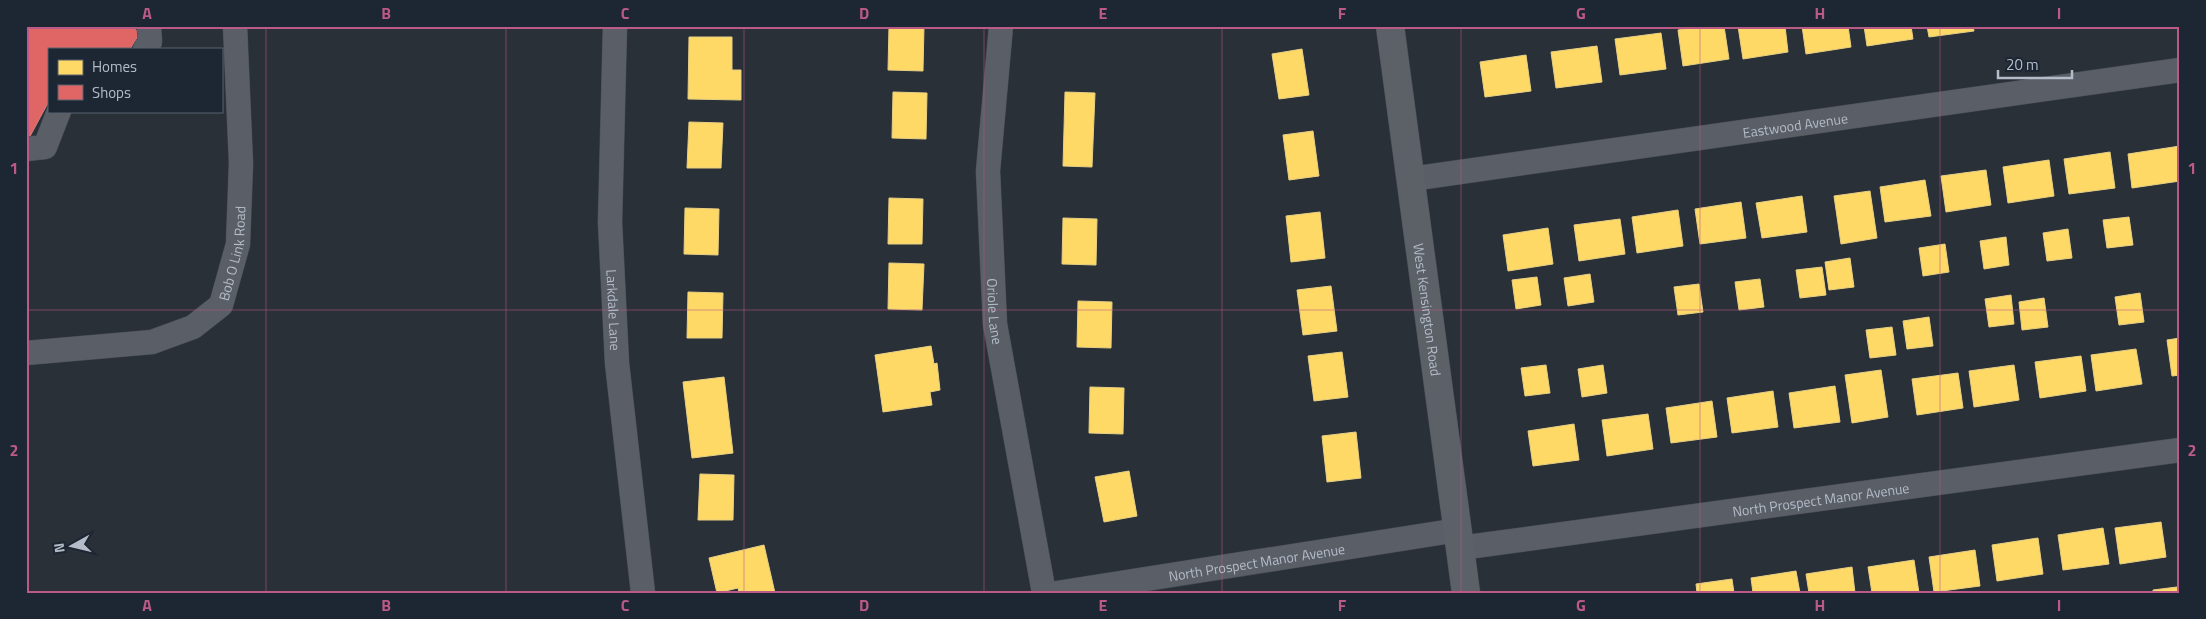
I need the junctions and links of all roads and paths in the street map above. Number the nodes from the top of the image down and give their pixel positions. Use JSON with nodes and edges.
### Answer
{"nodes":[{"id":1,"x":149,"y":26,"type":"edge"},
{"id":2,"x":235,"y":26,"type":"edge"},
{"id":3,"x":615,"y":26,"type":"edge"},
{"id":4,"x":1001,"y":26,"type":"edge"},
{"id":5,"x":1390,"y":26,"type":"edge"},
{"id":6,"x":146,"y":48,"type":"edge"},
{"id":7,"x":2180,"y":70,"type":"edge"},
{"id":8,"x":59,"y":112,"type":"edge"},
{"id":9,"x":26,"y":149,"type":"edge"},
{"id":10,"x":1411,"y":180,"type":"junction"},
{"id":11,"x":26,"y":353,"type":"edge"},
{"id":12,"x":2180,"y":450,"type":"edge"},
{"id":13,"x":1459,"y":539,"type":"junction"},
{"id":14,"x":643,"y":593,"type":"edge"},
{"id":15,"x":1044,"y":593,"type":"edge"},
{"id":16,"x":1057,"y":593,"type":"edge"},
{"id":17,"x":1466,"y":593,"type":"edge"}],
"edges":[{"from":1,"to":6,"type":"street"},
{"from":2,"to":11,"type":"street","name":"Bob O Link Road"},
{"from":3,"to":14,"type":"street","name":"Larkdale Lane"},
{"from":4,"to":15,"type":"street","name":"Oriole Lane"},
{"from":5,"to":10,"type":"main road","name":"West Kensington Road"},
{"from":7,"to":10,"type":"street","name":"Eastwood Avenue"},
{"from":8,"to":9,"type":"street"},
{"from":10,"to":13,"type":"main road","name":"West Kensington Road"},
{"from":12,"to":13,"type":"street","name":"North Prospect Manor Avenue"},
{"from":13,"to":16,"type":"street","name":"North Prospect Manor Avenue"},
{"from":13,"to":17,"type":"main road","name":"West Kensington Road"}]}
